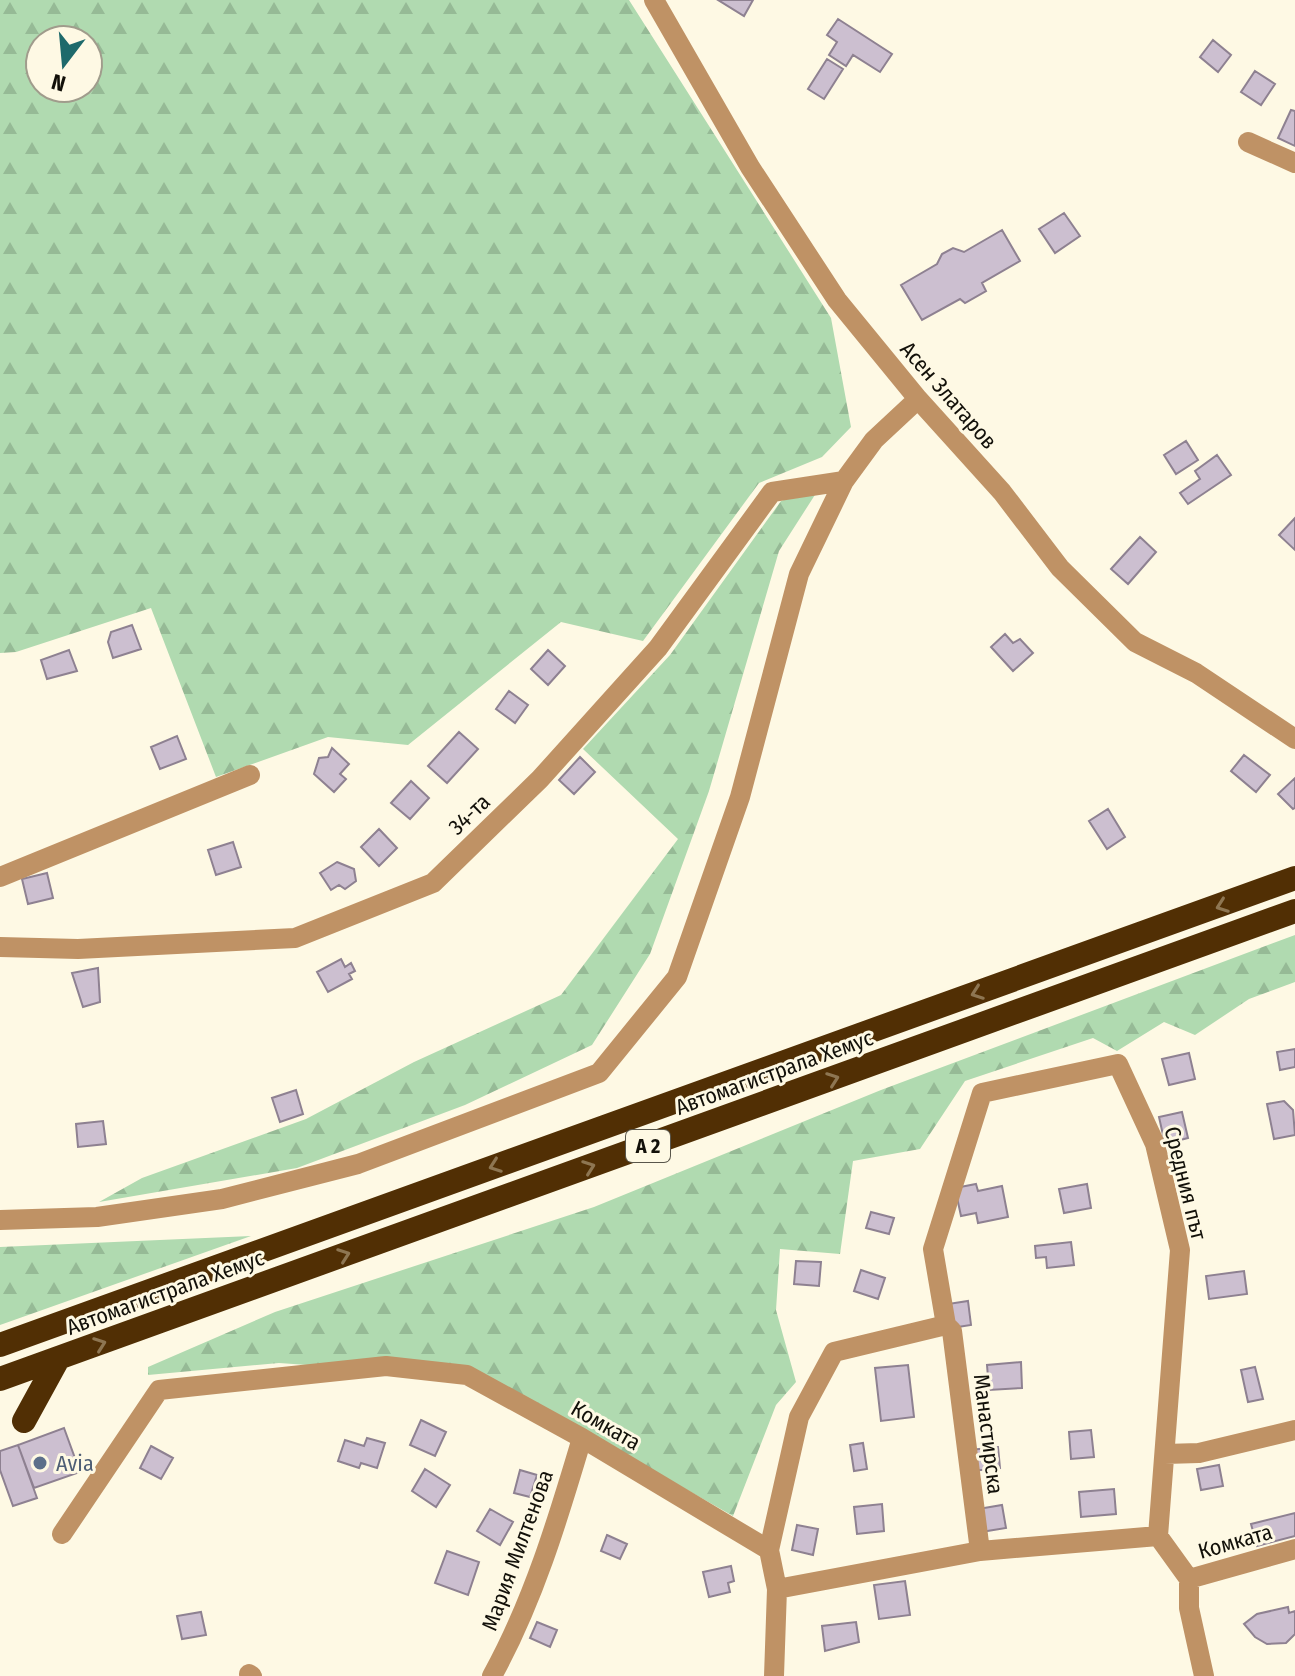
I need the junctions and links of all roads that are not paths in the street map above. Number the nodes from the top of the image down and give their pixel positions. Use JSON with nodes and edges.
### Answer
{"nodes":[{"id":1,"x":654,"y":0,"type":"edge"},
{"id":2,"x":1248,"y":142,"type":"dead end"},
{"id":3,"x":1295,"y":163,"type":"edge"},
{"id":4,"x":918,"y":399,"type":"junction"},
{"id":5,"x":844,"y":481,"type":"junction"},
{"id":6,"x":1295,"y":739,"type":"edge"},
{"id":7,"x":250,"y":775,"type":"dead end"},
{"id":8,"x":0,"y":877,"type":"edge"},
{"id":9,"x":1295,"y":878,"type":"edge"},
{"id":10,"x":1295,"y":911,"type":"edge"},
{"id":11,"x":0,"y":947,"type":"edge"},
{"id":12,"x":0,"y":1220,"type":"edge"},
{"id":13,"x":946,"y":1325,"type":"junction"},
{"id":14,"x":0,"y":1345,"type":"edge"},
{"id":15,"x":58,"y":1359,"type":"junction"},
{"id":16,"x":0,"y":1379,"type":"edge"},
{"id":17,"x":24,"y":1421,"type":"dead end"},
{"id":18,"x":1295,"y":1430,"type":"edge"},
{"id":19,"x":582,"y":1438,"type":"junction"},
{"id":20,"x":1165,"y":1454,"type":"junction"},
{"id":21,"x":62,"y":1534,"type":"dead end"},
{"id":22,"x":1158,"y":1536,"type":"junction"},
{"id":23,"x":1295,"y":1549,"type":"edge"},
{"id":24,"x":769,"y":1550,"type":"junction"},
{"id":25,"x":980,"y":1551,"type":"junction"},
{"id":26,"x":1189,"y":1579,"type":"junction"},
{"id":27,"x":777,"y":1589,"type":"junction"},
{"id":28,"x":492,"y":1676,"type":"edge"},
{"id":29,"x":774,"y":1676,"type":"edge"},
{"id":30,"x":1204,"y":1676,"type":"edge"}],
"edges":[{"from":1,"to":4,"type":"street","name":"Асен Златаров"},
{"from":2,"to":3,"type":"street"},
{"from":4,"to":5,"type":"street"},
{"from":4,"to":6,"type":"street","name":"Асен Златаров"},
{"from":5,"to":11,"type":"street","name":"34-та"},
{"from":5,"to":12,"type":"street"},
{"from":7,"to":8,"type":"street"},
{"from":9,"to":14,"type":"highway","name":"Автомагистрала Хемус","number":"A 2","one_way":true},
{"from":15,"to":10,"type":"highway","name":"Автомагистрала Хемус","number":"A 2","one_way":true},
{"from":13,"to":20,"type":"street","name":"Средния път"},
{"from":13,"to":24,"type":"street"},
{"from":13,"to":25,"type":"street","name":"Манастирска"},
{"from":15,"to":16,"type":"highway","name":"Автомагистрала Хемус","number":"A 2"},
{"from":15,"to":17,"type":"highway"},
{"from":18,"to":20,"type":"street"},
{"from":19,"to":21,"type":"street","name":"Комката"},
{"from":19,"to":24,"type":"street","name":"Комката"},
{"from":19,"to":28,"type":"street","name":"Мария Милтенова"},
{"from":20,"to":22,"type":"street","name":"Средния път"},
{"from":22,"to":25,"type":"street"},
{"from":22,"to":26,"type":"street"},
{"from":23,"to":26,"type":"street","name":"Комката"},
{"from":24,"to":27,"type":"street"},
{"from":25,"to":27,"type":"street"},
{"from":26,"to":30,"type":"street"},
{"from":27,"to":29,"type":"street"}]}
